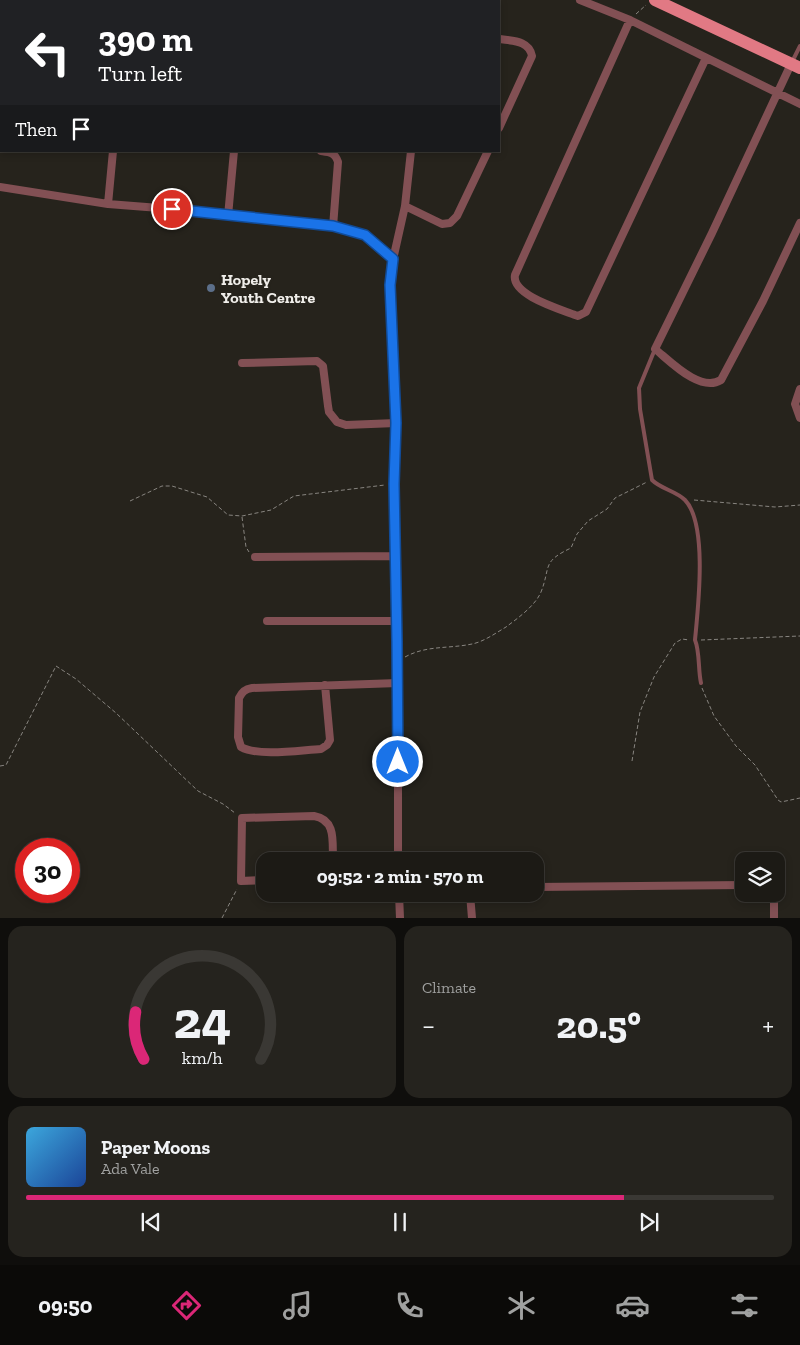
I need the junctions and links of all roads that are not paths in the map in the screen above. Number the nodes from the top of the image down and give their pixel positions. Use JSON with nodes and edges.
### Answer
{"nodes":[{"id":1,"x":580,"y":0,"type":"edge"},
{"id":2,"x":654,"y":0,"type":"edge"},
{"id":3,"x":630,"y":20,"type":"junction"},
{"id":4,"x":500,"y":39,"type":"edge"},
{"id":5,"x":800,"y":46,"type":"edge"},
{"id":6,"x":706,"y":58,"type":"junction"},
{"id":7,"x":795,"y":66,"type":"edge"},
{"id":8,"x":777,"y":92,"type":"junction"},
{"id":9,"x":800,"y":104,"type":"edge"},
{"id":10,"x":500,"y":126,"type":"edge"},
{"id":11,"x":113,"y":152,"type":"edge"},
{"id":12,"x":234,"y":152,"type":"edge"},
{"id":13,"x":331,"y":152,"type":"edge"},
{"id":14,"x":411,"y":152,"type":"edge"},
{"id":15,"x":488,"y":152,"type":"edge"},
{"id":16,"x":0,"y":187,"type":"edge"},
{"id":17,"x":108,"y":204,"type":"junction"},
{"id":18,"x":405,"y":206,"type":"junction"},
{"id":19,"x":228,"y":216,"type":"junction"},
{"id":20,"x":800,"y":223,"type":"edge"},
{"id":21,"x":333,"y":226,"type":"junction"},
{"id":22,"x":393,"y":259,"type":"junction"},
{"id":23,"x":655,"y":349,"type":"junction"},
{"id":24,"x":242,"y":363,"type":"dead end"},
{"id":25,"x":800,"y":389,"type":"edge"},
{"id":26,"x":800,"y":418,"type":"edge"},
{"id":27,"x":396,"y":423,"type":"junction"},
{"id":28,"x":395,"y":556,"type":"junction"},
{"id":29,"x":255,"y":557,"type":"road end"},
{"id":30,"x":267,"y":621,"type":"dead end"},
{"id":31,"x":397,"y":621,"type":"junction"},
{"id":32,"x":701,"y":683,"type":"road end"},
{"id":33,"x":398,"y":684,"type":"junction"},
{"id":34,"x":325,"y":686,"type":"junction"},
{"id":35,"x":333,"y":852,"type":"edge"},
{"id":36,"x":398,"y":852,"type":"edge"},
{"id":37,"x":256,"y":880,"type":"edge"},
{"id":38,"x":735,"y":885,"type":"edge"},
{"id":39,"x":544,"y":887,"type":"edge"},
{"id":40,"x":399,"y":902,"type":"edge"},
{"id":41,"x":471,"y":902,"type":"edge"},
{"id":42,"x":774,"y":902,"type":"edge"},
{"id":43,"x":400,"y":918,"type":"edge"},
{"id":44,"x":472,"y":918,"type":"edge"},
{"id":45,"x":774,"y":918,"type":"edge"}],
"edges":[{"from":1,"to":3,"type":"street"},
{"from":2,"to":7,"type":"main road"},
{"from":3,"to":6,"type":"street"},
{"from":3,"to":6,"type":"street"},
{"from":4,"to":10,"type":"street"},
{"from":5,"to":7,"type":"lane"},
{"from":6,"to":8,"type":"street"},
{"from":7,"to":8,"type":"street"},
{"from":8,"to":9,"type":"street"},
{"from":8,"to":23,"type":"street"},
{"from":11,"to":17,"type":"street"},
{"from":12,"to":19,"type":"street"},
{"from":13,"to":21,"type":"street"},
{"from":14,"to":18,"type":"street"},
{"from":15,"to":18,"type":"street"},
{"from":16,"to":17,"type":"street"},
{"from":17,"to":19,"type":"street"},
{"from":18,"to":22,"type":"street"},
{"from":19,"to":21,"type":"street"},
{"from":20,"to":23,"type":"street"},
{"from":21,"to":22,"type":"street"},
{"from":22,"to":27,"type":"street"},
{"from":23,"to":32,"type":"lane"},
{"from":24,"to":27,"type":"street"},
{"from":25,"to":26,"type":"street"},
{"from":27,"to":28,"type":"street"},
{"from":28,"to":29,"type":"street"},
{"from":28,"to":31,"type":"street"},
{"from":30,"to":31,"type":"street"},
{"from":31,"to":33,"type":"street"},
{"from":33,"to":34,"type":"street"},
{"from":33,"to":36,"type":"street"},
{"from":34,"to":34,"type":"street"},
{"from":35,"to":37,"type":"street"},
{"from":38,"to":39,"type":"street"},
{"from":40,"to":43,"type":"street"},
{"from":41,"to":44,"type":"street"},
{"from":42,"to":45,"type":"street"}]}
